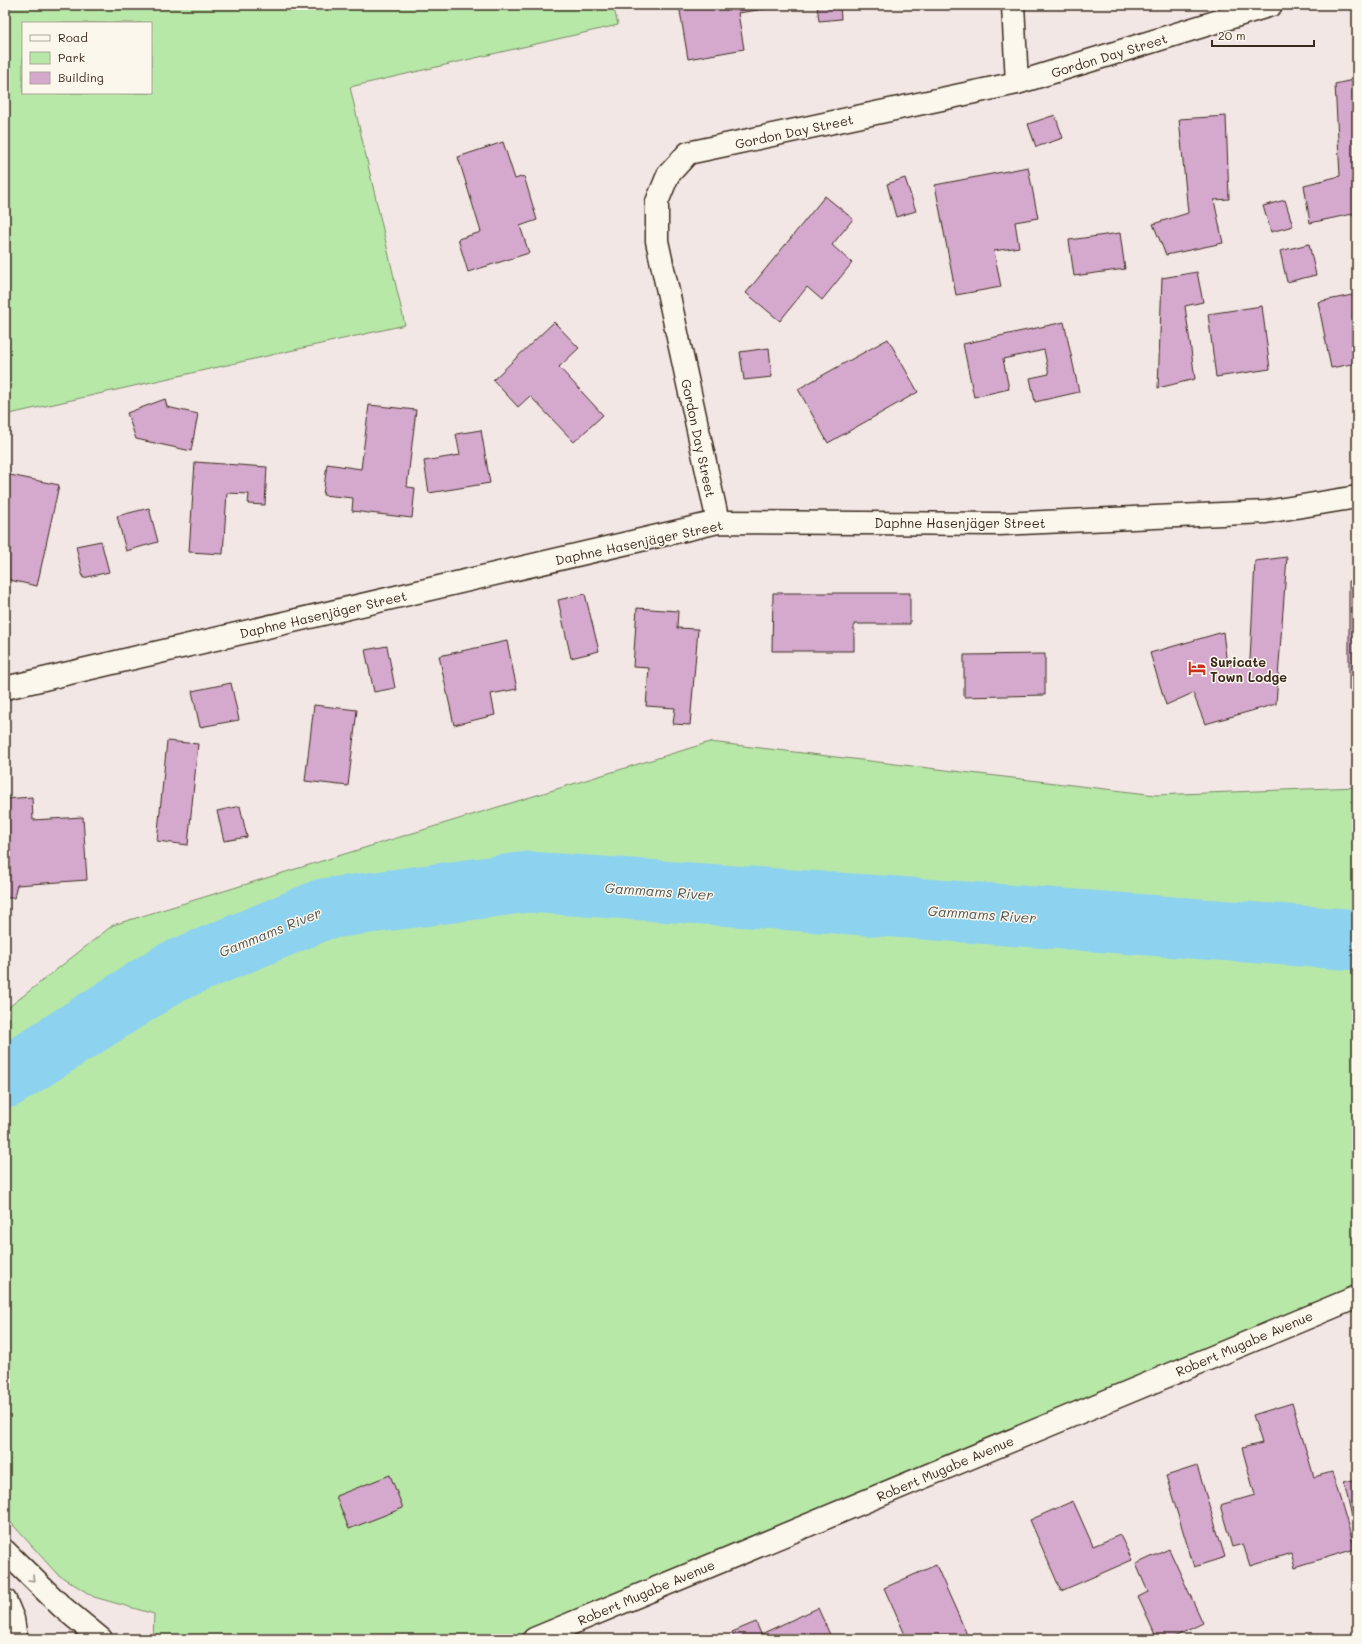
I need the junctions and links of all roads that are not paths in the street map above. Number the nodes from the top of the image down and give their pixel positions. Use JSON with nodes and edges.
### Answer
{"nodes":[{"id":1,"x":1013,"y":5,"type":"edge"},
{"id":2,"x":1271,"y":5,"type":"edge"},
{"id":3,"x":1017,"y":83,"type":"junction"},
{"id":4,"x":1357,"y":497,"type":"edge"},
{"id":5,"x":718,"y":522,"type":"junction"},
{"id":6,"x":5,"y":688,"type":"edge"},
{"id":7,"x":1357,"y":1297,"type":"edge"},
{"id":8,"x":5,"y":1551,"type":"edge"},
{"id":9,"x":5,"y":1600,"type":"edge"},
{"id":10,"x":16,"y":1639,"type":"edge"},
{"id":11,"x":101,"y":1639,"type":"edge"},
{"id":12,"x":534,"y":1639,"type":"edge"}],
"edges":[{"from":1,"to":3,"type":"street"},
{"from":2,"to":3,"type":"street","name":"Gordon Day Street"},
{"from":3,"to":5,"type":"street","name":"Gordon Day Street"},
{"from":4,"to":5,"type":"street","name":"Daphne Hasenjäger Street"},
{"from":5,"to":6,"type":"street","name":"Daphne Hasenjäger Street"},
{"from":7,"to":12,"type":"street","name":"Robert Mugabe Avenue"},
{"from":8,"to":11,"type":"street","one_way":true},
{"from":9,"to":10,"type":"street"}]}
